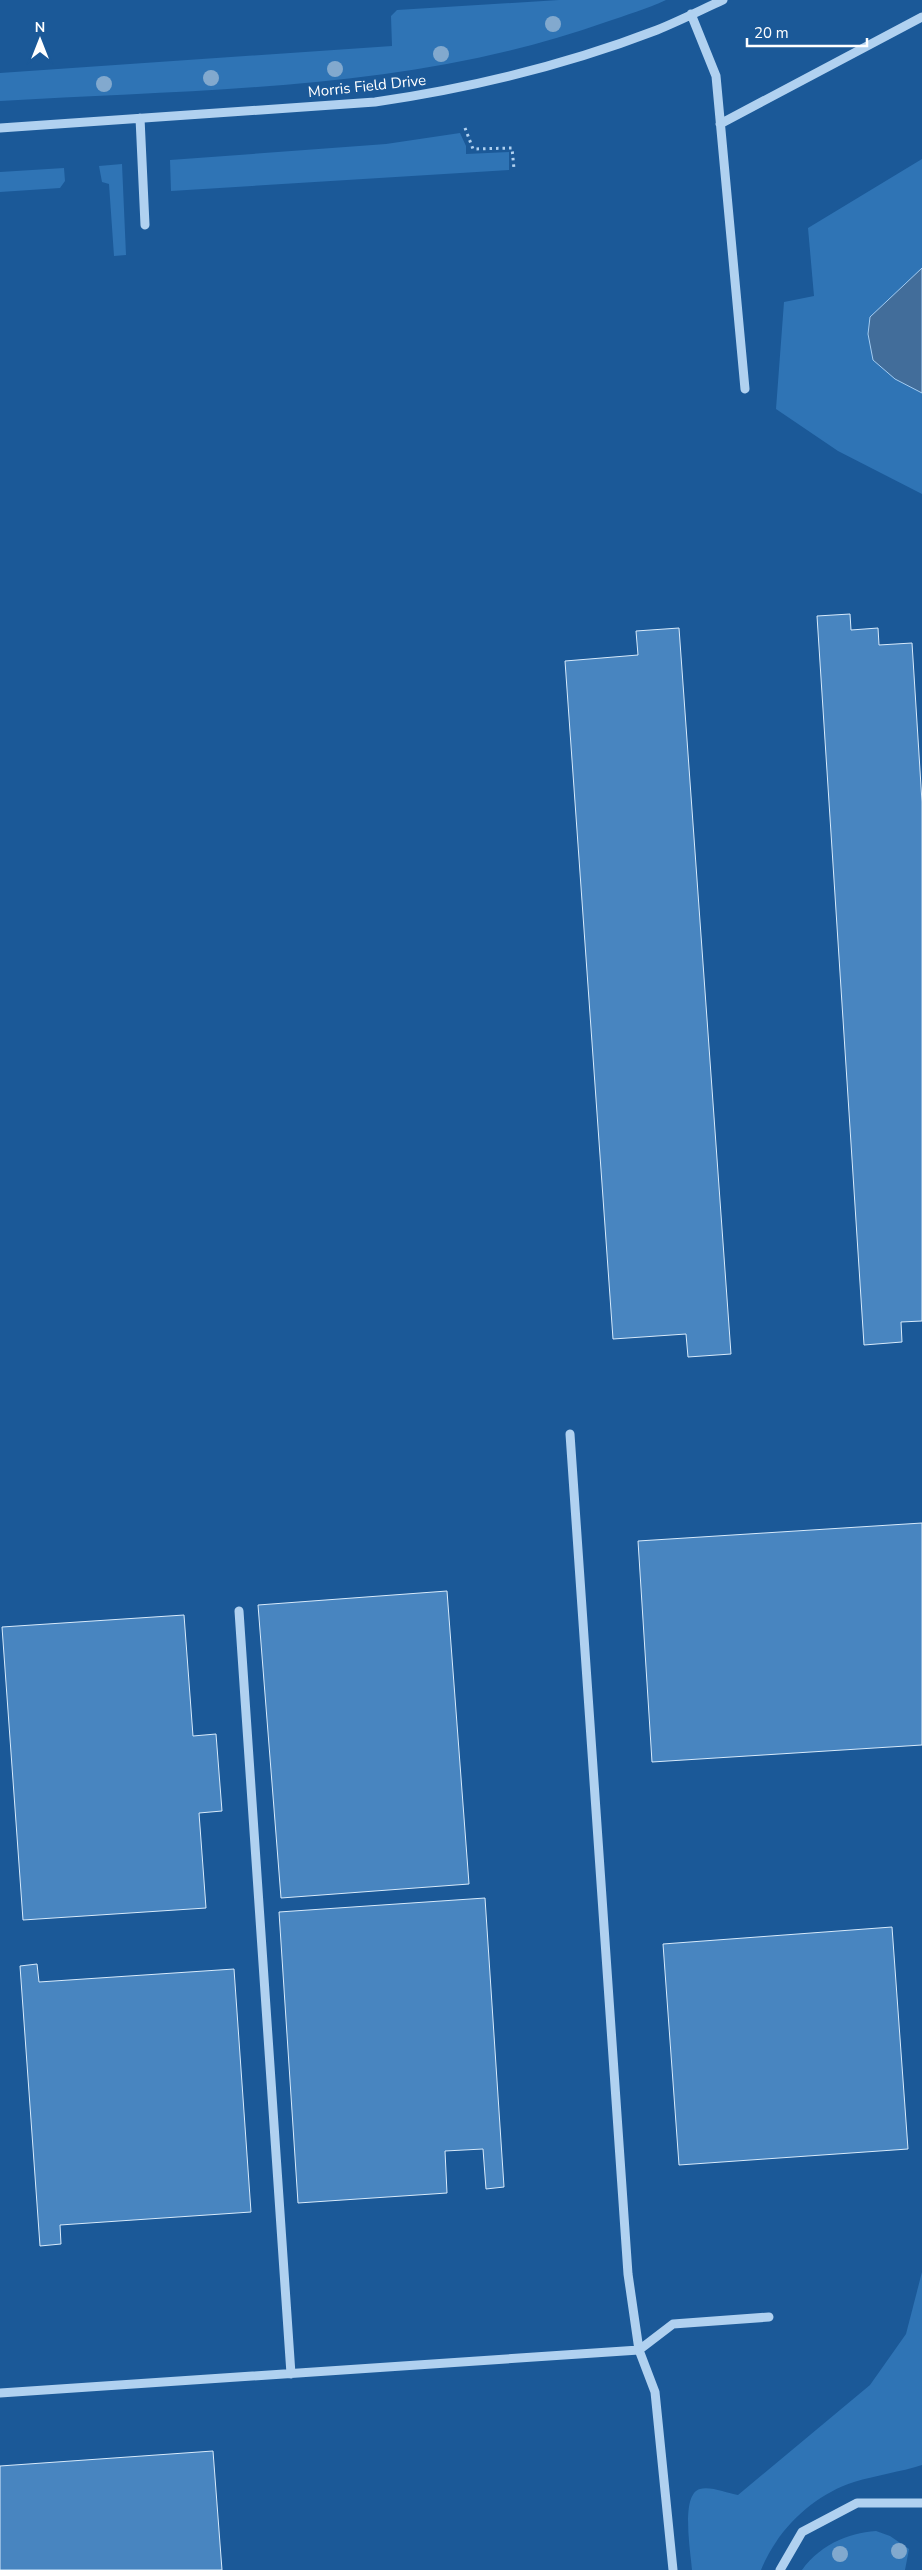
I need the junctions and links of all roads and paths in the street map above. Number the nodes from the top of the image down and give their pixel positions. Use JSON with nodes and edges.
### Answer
{"nodes":[{"id":1,"x":723,"y":0,"type":"edge"},
{"id":2,"x":691,"y":14,"type":"junction"},
{"id":3,"x":922,"y":17,"type":"edge"},
{"id":4,"x":140,"y":118,"type":"junction"},
{"id":5,"x":720,"y":124,"type":"junction"},
{"id":6,"x":0,"y":128,"type":"edge"},
{"id":7,"x":465,"y":128,"type":"dead end"},
{"id":8,"x":514,"y":169,"type":"dead end"},
{"id":9,"x":145,"y":225,"type":"dead end"},
{"id":10,"x":745,"y":389,"type":"dead end"},
{"id":11,"x":570,"y":1434,"type":"dead end"},
{"id":12,"x":239,"y":1611,"type":"dead end"},
{"id":13,"x":769,"y":2317,"type":"dead end"},
{"id":14,"x":639,"y":2350,"type":"junction"},
{"id":15,"x":291,"y":2374,"type":"junction"},
{"id":16,"x":0,"y":2393,"type":"edge"},
{"id":17,"x":922,"y":2503,"type":"edge"},
{"id":18,"x":673,"y":2570,"type":"edge"},
{"id":19,"x":780,"y":2570,"type":"edge"}],
"edges":[{"from":1,"to":2,"type":"street","name":"Morris Field Drive"},
{"from":2,"to":4,"type":"street","name":"Morris Field Drive"},
{"from":2,"to":5,"type":"street"},
{"from":3,"to":5,"type":"street"},
{"from":4,"to":6,"type":"street","name":"Morris Field Drive"},
{"from":4,"to":9,"type":"street"},
{"from":5,"to":10,"type":"street"},
{"from":7,"to":8,"type":"path"},
{"from":11,"to":14,"type":"street"},
{"from":12,"to":15,"type":"street"},
{"from":13,"to":14,"type":"street"},
{"from":14,"to":15,"type":"street"},
{"from":14,"to":18,"type":"street"},
{"from":15,"to":16,"type":"street"},
{"from":17,"to":19,"type":"street"}]}
